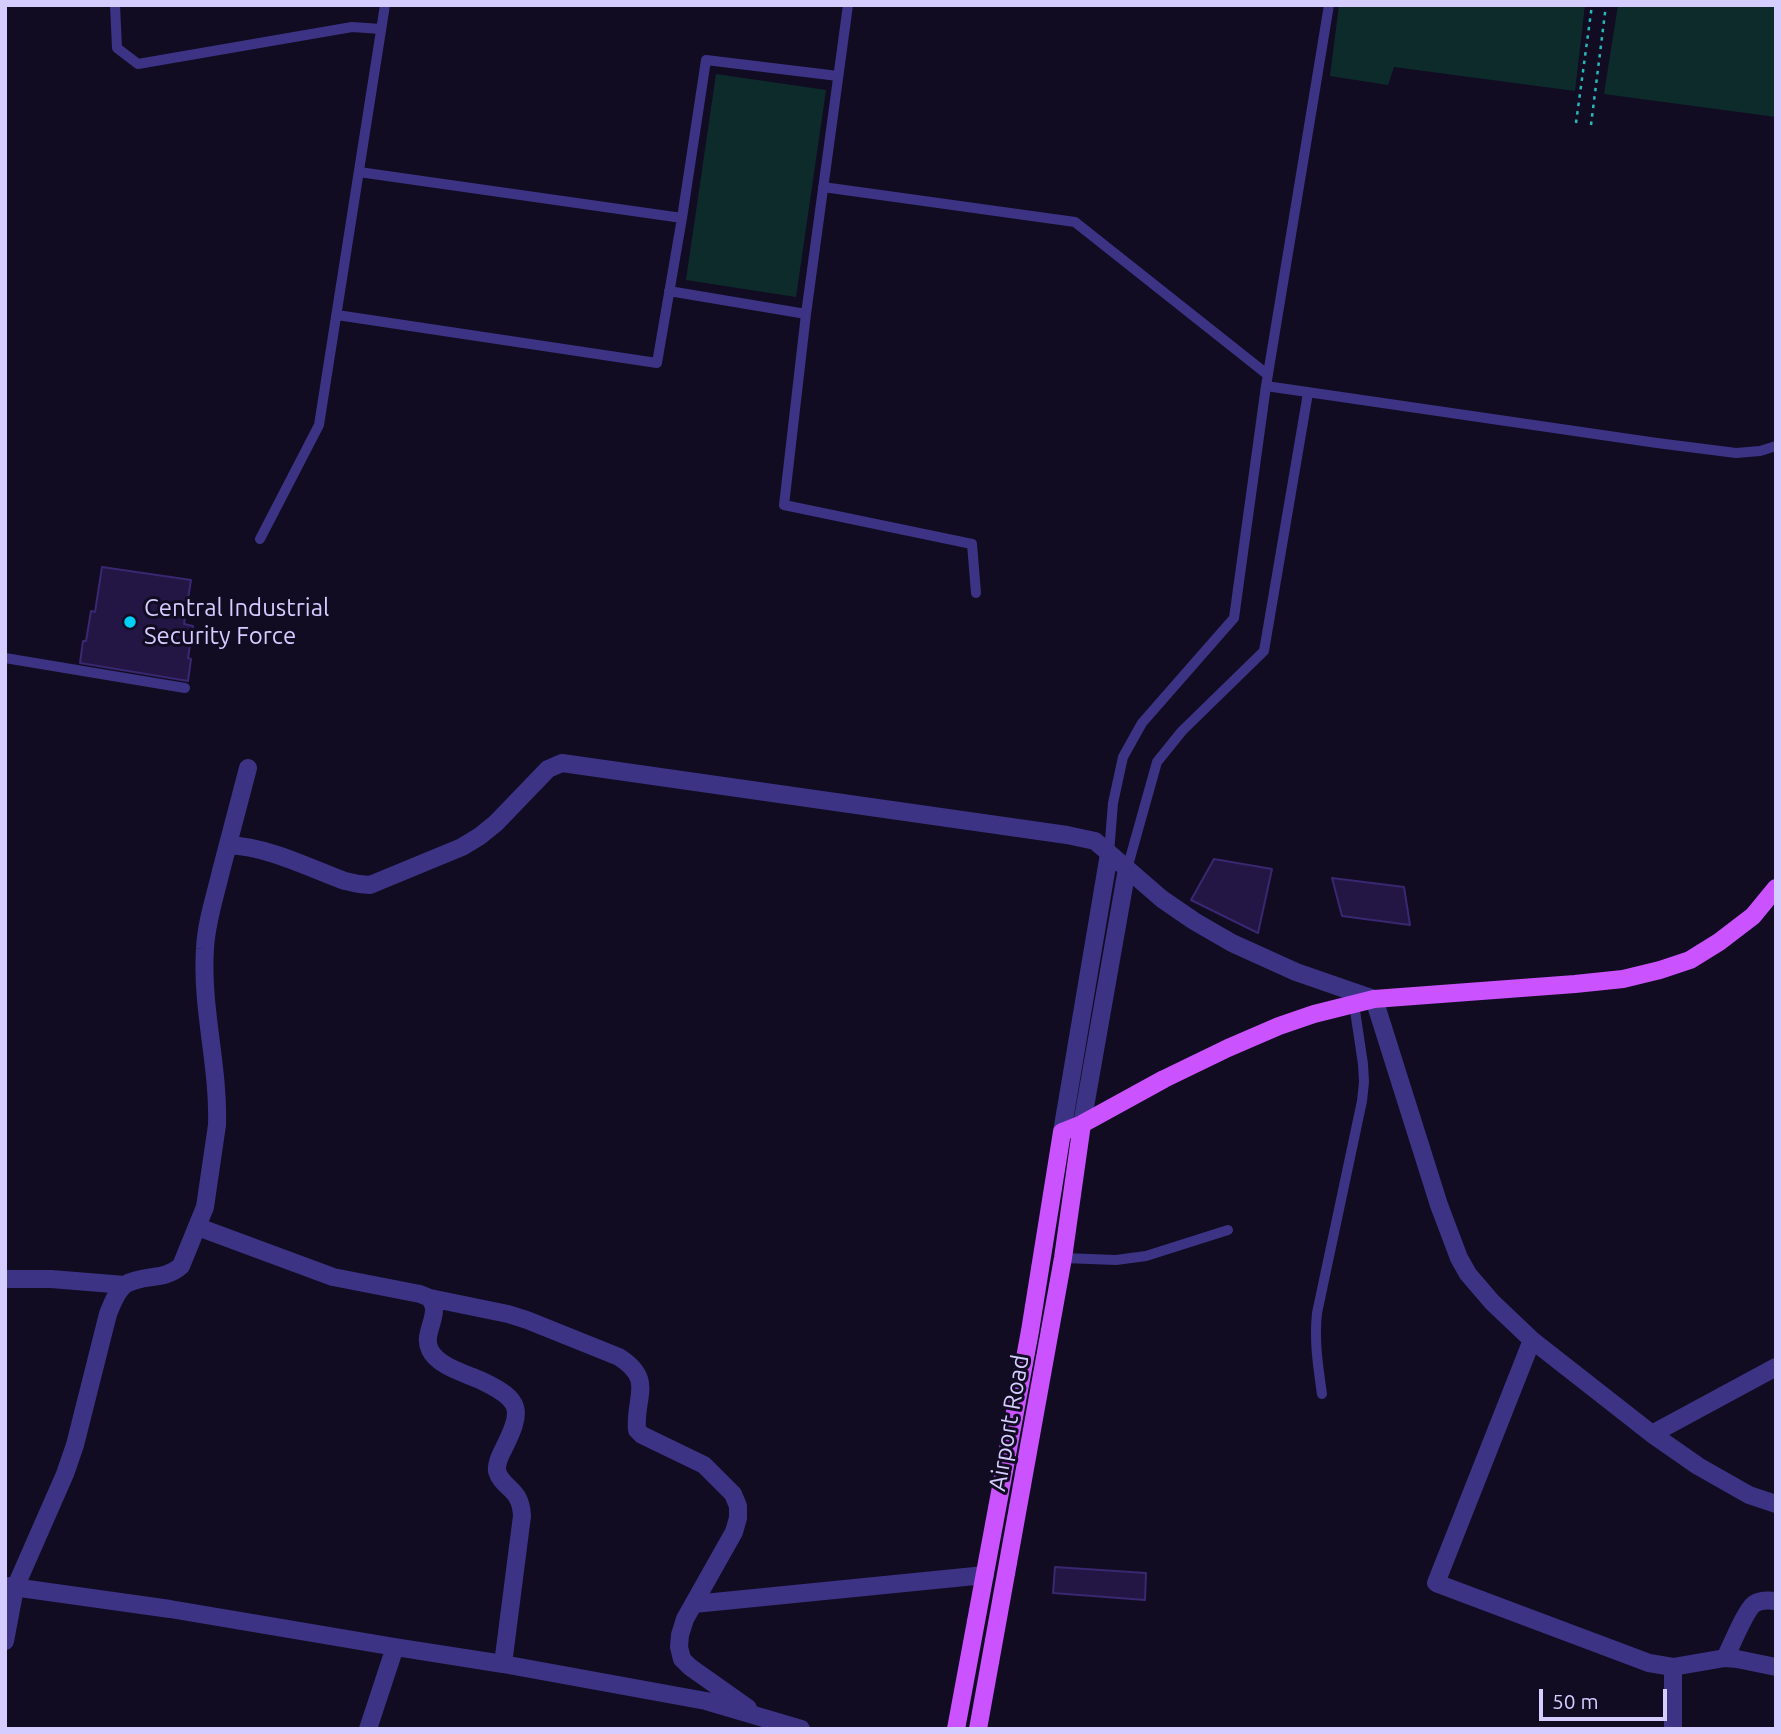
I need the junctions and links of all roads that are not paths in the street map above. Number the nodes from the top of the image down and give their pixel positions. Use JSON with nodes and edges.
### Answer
{"nodes":[{"id":1,"x":115,"y":5,"type":"edge"},
{"id":2,"x":385,"y":5,"type":"edge"},
{"id":3,"x":848,"y":5,"type":"edge"},
{"id":4,"x":1329,"y":5,"type":"edge"},
{"id":5,"x":381,"y":29,"type":"junction"},
{"id":6,"x":838,"y":76,"type":"junction"},
{"id":7,"x":359,"y":172,"type":"junction"},
{"id":8,"x":823,"y":187,"type":"junction"},
{"id":9,"x":682,"y":218,"type":"junction"},
{"id":10,"x":669,"y":291,"type":"junction"},
{"id":11,"x":806,"y":314,"type":"junction"},
{"id":12,"x":337,"y":315,"type":"junction"},
{"id":13,"x":1267,"y":380,"type":"junction"},
{"id":14,"x":1308,"y":393,"type":"junction"},
{"id":15,"x":1776,"y":446,"type":"edge"},
{"id":16,"x":260,"y":539,"type":"dead end"},
{"id":17,"x":976,"y":593,"type":"dead end"},
{"id":18,"x":5,"y":658,"type":"edge"},
{"id":19,"x":185,"y":688,"type":"dead end"},
{"id":20,"x":248,"y":768,"type":"dead end"},
{"id":21,"x":228,"y":845,"type":"junction"},
{"id":22,"x":1109,"y":854,"type":"junction"},
{"id":23,"x":1126,"y":869,"type":"junction"},
{"id":24,"x":1776,"y":888,"type":"edge"},
{"id":25,"x":1374,"y":999,"type":"junction"},
{"id":26,"x":1354,"y":1004,"type":"junction"},
{"id":27,"x":1082,"y":1124,"type":"junction"},
{"id":28,"x":1062,"y":1132,"type":"junction"},
{"id":29,"x":198,"y":1227,"type":"junction"},
{"id":30,"x":1228,"y":1230,"type":"dead end"},
{"id":31,"x":1063,"y":1258,"type":"junction"},
{"id":32,"x":5,"y":1279,"type":"edge"},
{"id":33,"x":125,"y":1285,"type":"junction"},
{"id":34,"x":430,"y":1298,"type":"junction"},
{"id":35,"x":1532,"y":1340,"type":"junction"},
{"id":36,"x":1776,"y":1367,"type":"edge"},
{"id":37,"x":1322,"y":1394,"type":"dead end"},
{"id":38,"x":1652,"y":1434,"type":"junction"},
{"id":39,"x":1776,"y":1504,"type":"edge"},
{"id":40,"x":985,"y":1575,"type":"junction"},
{"id":41,"x":10,"y":1587,"type":"edge"},
{"id":42,"x":1776,"y":1601,"type":"edge"},
{"id":43,"x":694,"y":1604,"type":"junction"},
{"id":44,"x":5,"y":1641,"type":"edge"},
{"id":45,"x":395,"y":1647,"type":"junction"},
{"id":46,"x":1725,"y":1658,"type":"junction"},
{"id":47,"x":503,"y":1664,"type":"junction"},
{"id":48,"x":1673,"y":1667,"type":"junction"},
{"id":49,"x":1776,"y":1668,"type":"edge"},
{"id":50,"x":760,"y":1716,"type":"junction"},
{"id":51,"x":368,"y":1729,"type":"edge"},
{"id":52,"x":802,"y":1729,"type":"edge"},
{"id":53,"x":956,"y":1729,"type":"edge"},
{"id":54,"x":978,"y":1729,"type":"edge"},
{"id":55,"x":1673,"y":1729,"type":"edge"}],
"edges":[{"from":1,"to":5,"type":"lane"},
{"from":2,"to":5,"type":"lane"},
{"from":3,"to":6,"type":"lane"},
{"from":4,"to":13,"type":"lane"},
{"from":5,"to":7,"type":"lane"},
{"from":6,"to":8,"type":"lane"},
{"from":6,"to":9,"type":"lane"},
{"from":7,"to":9,"type":"lane"},
{"from":7,"to":12,"type":"lane"},
{"from":8,"to":11,"type":"lane"},
{"from":8,"to":13,"type":"lane"},
{"from":9,"to":10,"type":"lane"},
{"from":10,"to":11,"type":"lane"},
{"from":10,"to":12,"type":"lane"},
{"from":11,"to":17,"type":"lane"},
{"from":12,"to":16,"type":"lane"},
{"from":13,"to":14,"type":"lane"},
{"from":13,"to":22,"type":"lane"},
{"from":14,"to":15,"type":"lane"},
{"from":14,"to":23,"type":"lane"},
{"from":18,"to":19,"type":"lane"},
{"from":20,"to":21,"type":"street"},
{"from":21,"to":22,"type":"street"},
{"from":21,"to":29,"type":"street"},
{"from":22,"to":23,"type":"street"},
{"from":22,"to":28,"type":"street"},
{"from":23,"to":25,"type":"street"},
{"from":23,"to":27,"type":"street"},
{"from":24,"to":25,"type":"main road"},
{"from":25,"to":26,"type":"main road"},
{"from":25,"to":35,"type":"street"},
{"from":26,"to":27,"type":"main road"},
{"from":26,"to":37,"type":"lane"},
{"from":27,"to":28,"type":"main road"},
{"from":27,"to":31,"type":"main road","name":"Airport Road"},
{"from":28,"to":40,"type":"main road"},
{"from":29,"to":33,"type":"street"},
{"from":29,"to":34,"type":"street"},
{"from":30,"to":31,"type":"lane"},
{"from":31,"to":54,"type":"main road","name":"Airport Road"},
{"from":32,"to":33,"type":"street"},
{"from":33,"to":41,"type":"street"},
{"from":34,"to":43,"type":"street"},
{"from":34,"to":47,"type":"street"},
{"from":35,"to":38,"type":"street"},
{"from":35,"to":48,"type":"street"},
{"from":36,"to":38,"type":"street"},
{"from":38,"to":39,"type":"street"},
{"from":40,"to":43,"type":"street"},
{"from":40,"to":53,"type":"main road"},
{"from":41,"to":44,"type":"street"},
{"from":41,"to":45,"type":"street"},
{"from":42,"to":46,"type":"street"},
{"from":43,"to":50,"type":"street"},
{"from":45,"to":47,"type":"street"},
{"from":45,"to":51,"type":"street"},
{"from":46,"to":48,"type":"street"},
{"from":46,"to":49,"type":"street"},
{"from":47,"to":50,"type":"street"},
{"from":48,"to":55,"type":"street"},
{"from":50,"to":52,"type":"street"}]}
